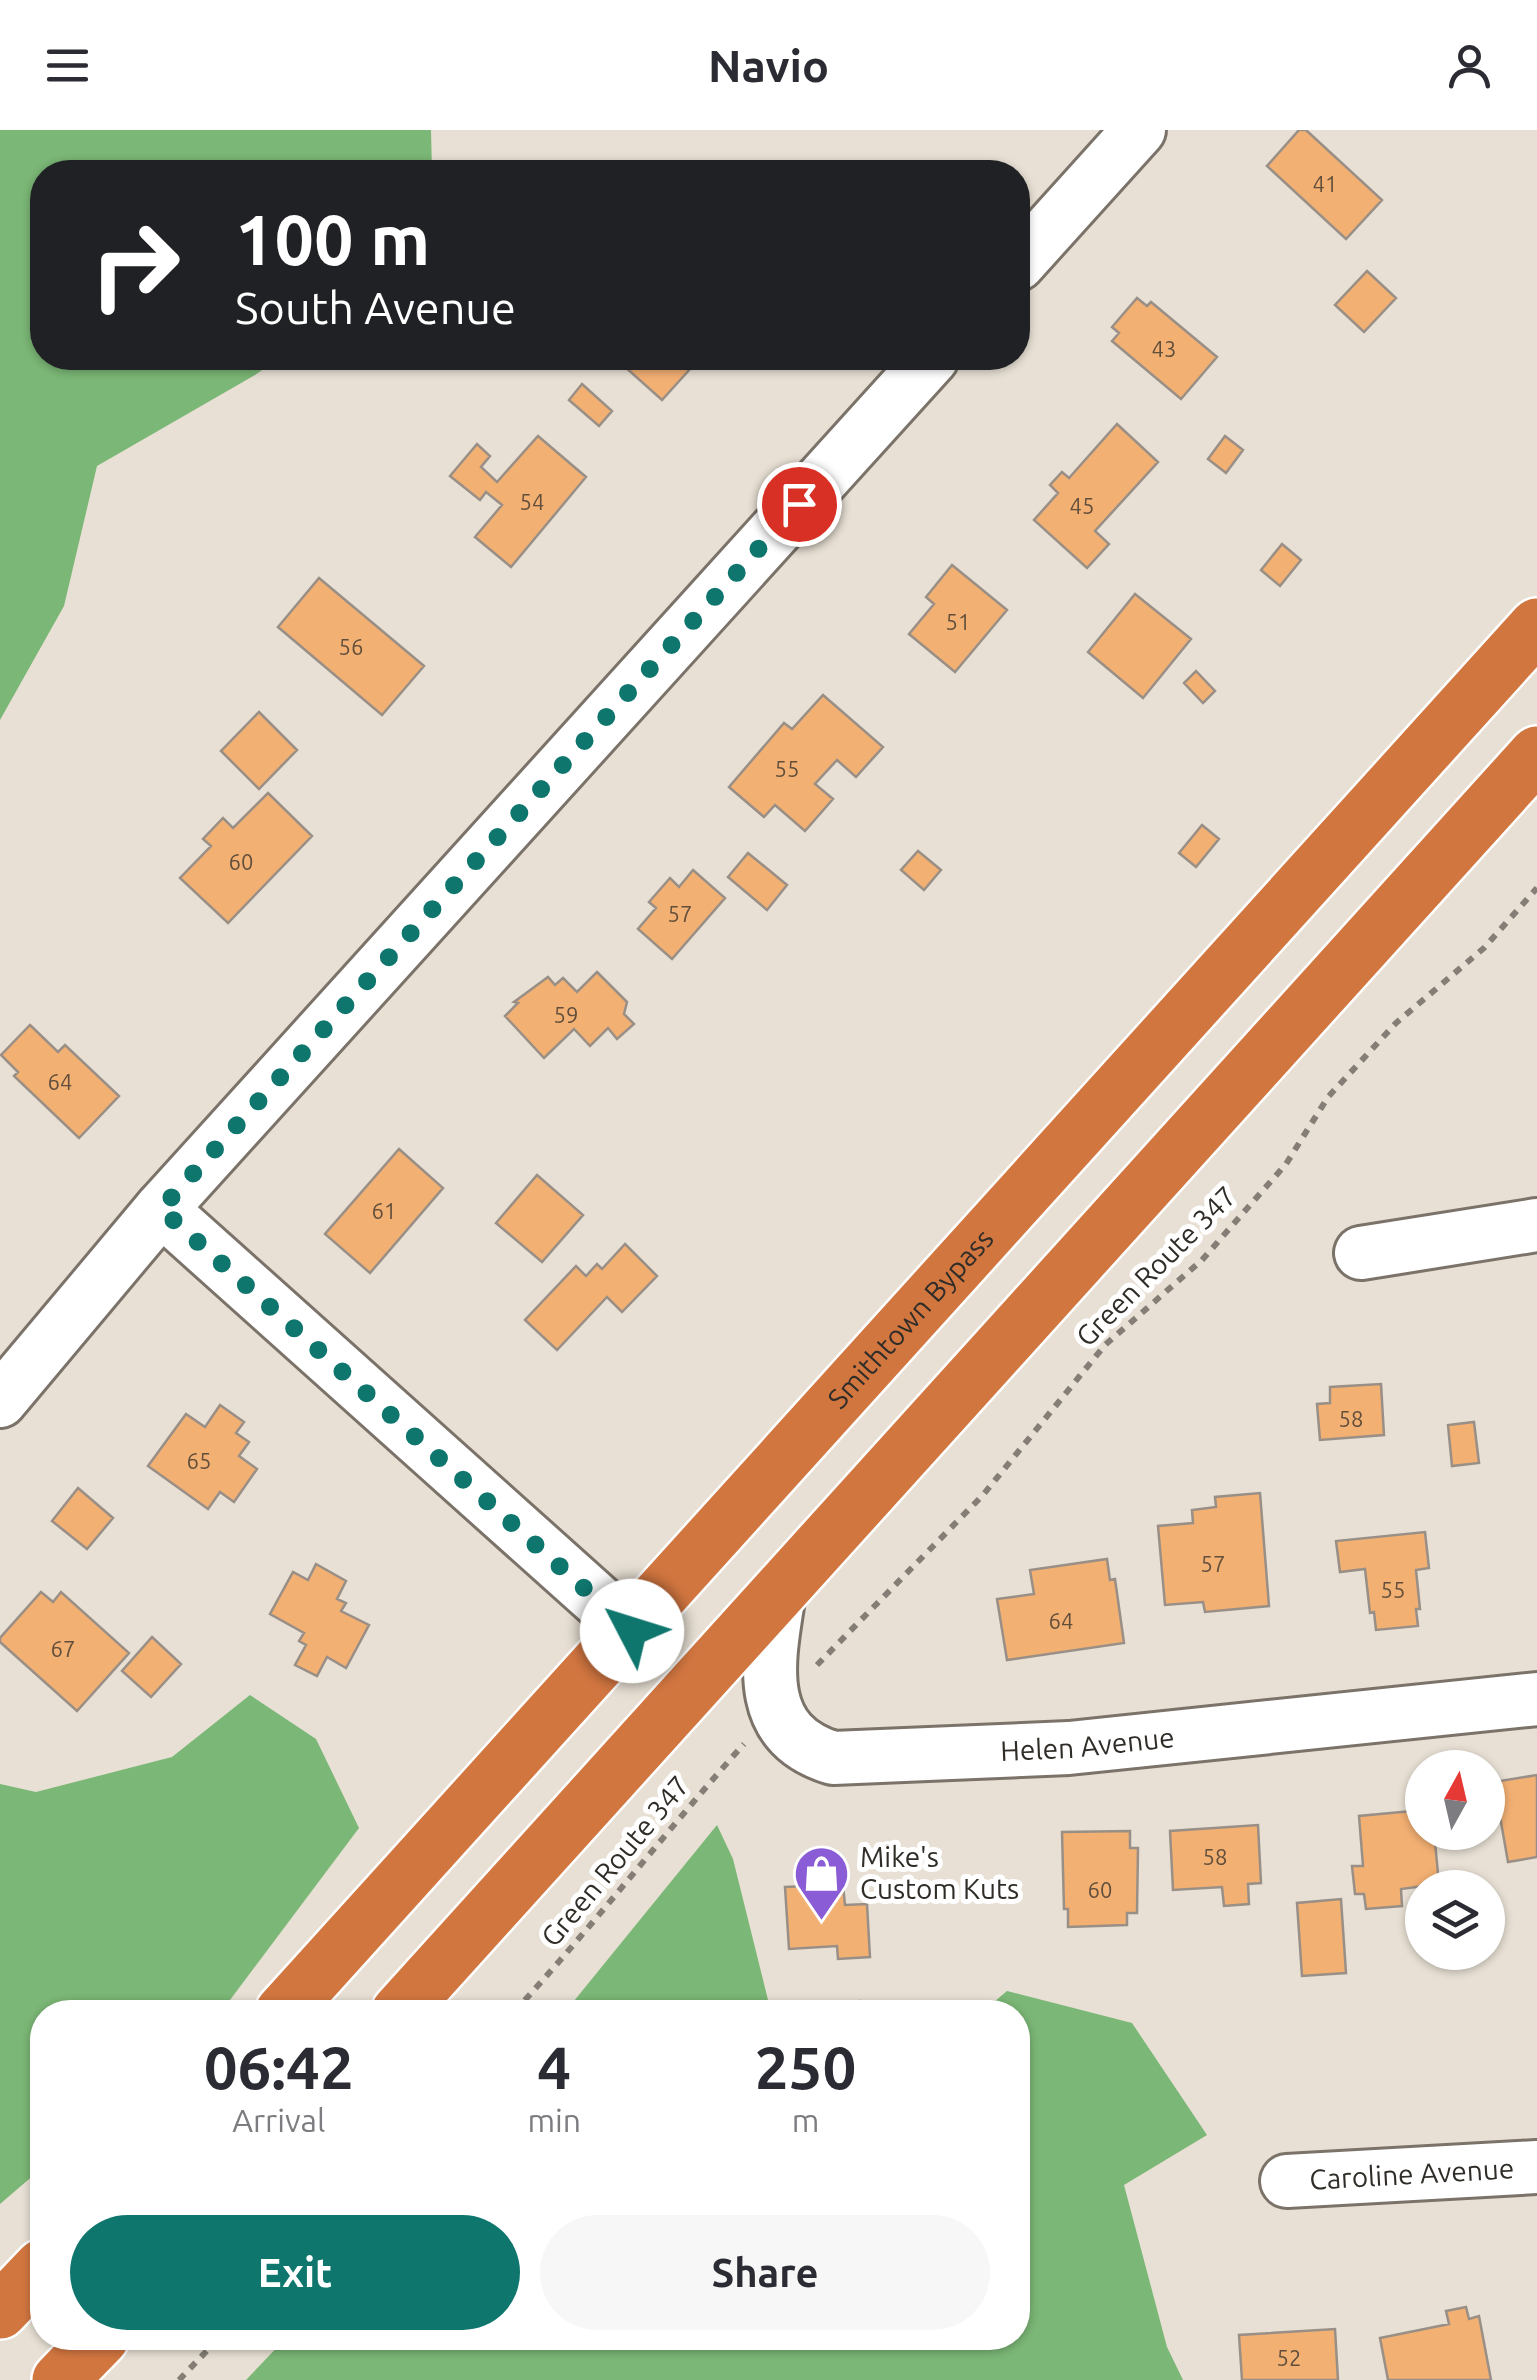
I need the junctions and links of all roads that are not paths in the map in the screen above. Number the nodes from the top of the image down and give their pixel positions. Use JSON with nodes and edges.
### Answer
{"nodes":[{"id":1,"x":1139,"y":130,"type":"edge"},
{"id":2,"x":1030,"y":251,"type":"edge"},
{"id":3,"x":921,"y":370,"type":"edge"},
{"id":4,"x":1537,"y":626,"type":"edge"},
{"id":5,"x":1537,"y":754,"type":"edge"},
{"id":6,"x":161,"y":1209,"type":"junction"},
{"id":7,"x":1537,"y":1225,"type":"edge"},
{"id":8,"x":1360,"y":1253,"type":"dead end"},
{"id":9,"x":0,"y":1401,"type":"edge"},
{"id":10,"x":779,"y":1593,"type":"junction"},
{"id":11,"x":632,"y":1631,"type":"junction"},
{"id":12,"x":1537,"y":1698,"type":"edge"},
{"id":13,"x":294,"y":2000,"type":"edge"},
{"id":14,"x":410,"y":2000,"type":"edge"},
{"id":15,"x":1537,"y":2167,"type":"edge"},
{"id":16,"x":1287,"y":2181,"type":"dead end"},
{"id":17,"x":30,"y":2280,"type":"edge"},
{"id":18,"x":0,"y":2311,"type":"edge"},
{"id":19,"x":89,"y":2350,"type":"edge"},
{"id":20,"x":60,"y":2380,"type":"edge"}],
"edges":[{"from":1,"to":2,"type":"street"},
{"from":3,"to":6,"type":"street"},
{"from":4,"to":11,"type":"highway","name":"Smithtown Bypass"},
{"from":5,"to":10,"type":"highway"},
{"from":6,"to":9,"type":"street"},
{"from":6,"to":11,"type":"street"},
{"from":7,"to":8,"type":"street"},
{"from":10,"to":12,"type":"street","name":"Helen Avenue"},
{"from":10,"to":14,"type":"highway"},
{"from":11,"to":13,"type":"highway","name":"Smithtown Bypass"},
{"from":15,"to":16,"type":"street","name":"Caroline Avenue"},
{"from":17,"to":18,"type":"highway"},
{"from":19,"to":20,"type":"highway"}]}
